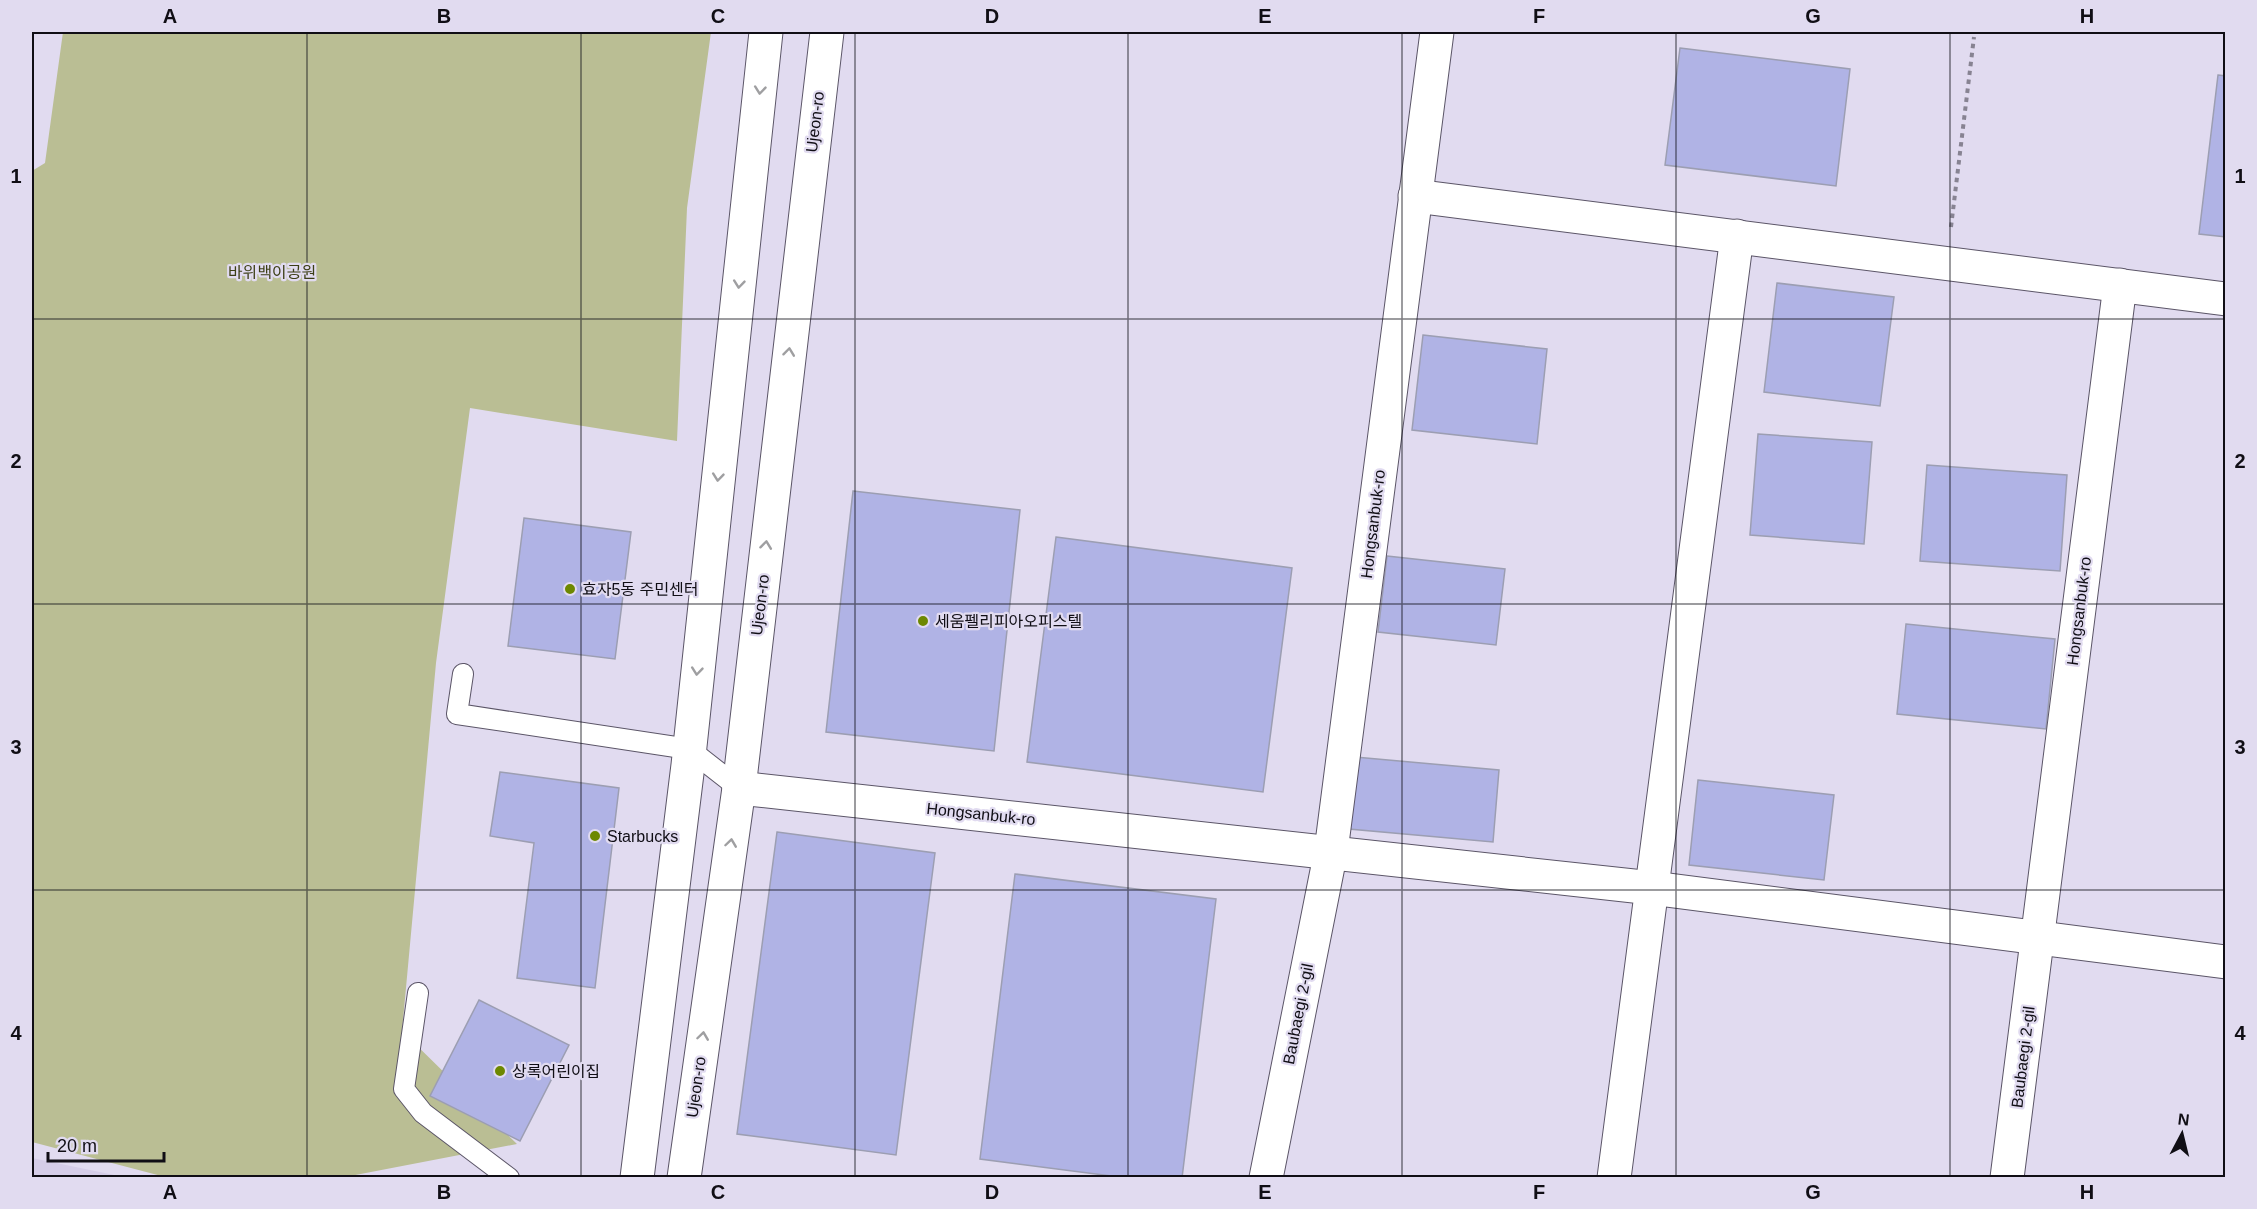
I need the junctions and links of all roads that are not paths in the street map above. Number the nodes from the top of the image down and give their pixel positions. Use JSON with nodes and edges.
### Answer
{"nodes":[{"id":1,"x":766,"y":32,"type":"edge"},
{"id":2,"x":827,"y":32,"type":"edge"},
{"id":3,"x":1437,"y":32,"type":"edge"},
{"id":4,"x":1415,"y":196,"type":"junction"},
{"id":5,"x":1737,"y":236,"type":"junction"},
{"id":6,"x":2120,"y":285,"type":"junction"},
{"id":7,"x":2226,"y":299,"type":"edge"},
{"id":8,"x":463,"y":674,"type":"dead end"},
{"id":9,"x":689,"y":749,"type":"junction"},
{"id":10,"x":739,"y":788,"type":"junction"},
{"id":11,"x":1331,"y":851,"type":"junction"},
{"id":12,"x":1652,"y":888,"type":"junction"},
{"id":13,"x":2038,"y":937,"type":"junction"},
{"id":14,"x":2226,"y":962,"type":"edge"},
{"id":15,"x":418,"y":993,"type":"dead end"},
{"id":16,"x":509,"y":1178,"type":"edge"},
{"id":17,"x":637,"y":1178,"type":"edge"},
{"id":18,"x":684,"y":1178,"type":"edge"},
{"id":19,"x":1266,"y":1178,"type":"edge"},
{"id":20,"x":1614,"y":1178,"type":"edge"},
{"id":21,"x":2007,"y":1178,"type":"edge"}],
"edges":[{"from":1,"to":9,"type":"street","one_way":true},
{"from":10,"to":2,"type":"street","name":"Ujeon-ro","one_way":true},
{"from":3,"to":4,"type":"street","name":"Hongsanbuk-ro"},
{"from":4,"to":5,"type":"street"},
{"from":4,"to":11,"type":"street","name":"Hongsanbuk-ro"},
{"from":5,"to":6,"type":"street"},
{"from":5,"to":12,"type":"street"},
{"from":6,"to":7,"type":"street"},
{"from":6,"to":13,"type":"street","name":"Hongsanbuk-ro"},
{"from":8,"to":9,"type":"lane"},
{"from":9,"to":10,"type":"lane"},
{"from":9,"to":17,"type":"street"},
{"from":10,"to":11,"type":"street","name":"Hongsanbuk-ro"},
{"from":18,"to":10,"type":"street","name":"Ujeon-ro","one_way":true},
{"from":11,"to":12,"type":"street","name":"Hongsanbuk-ro"},
{"from":11,"to":19,"type":"street","name":"Baubaegi 2-gil"},
{"from":12,"to":13,"type":"street","name":"Hongsanbuk-ro"},
{"from":12,"to":20,"type":"street"},
{"from":13,"to":14,"type":"street","name":"Hongsanbuk-ro"},
{"from":13,"to":21,"type":"street","name":"Baubaegi 2-gil"},
{"from":15,"to":16,"type":"lane"}]}
